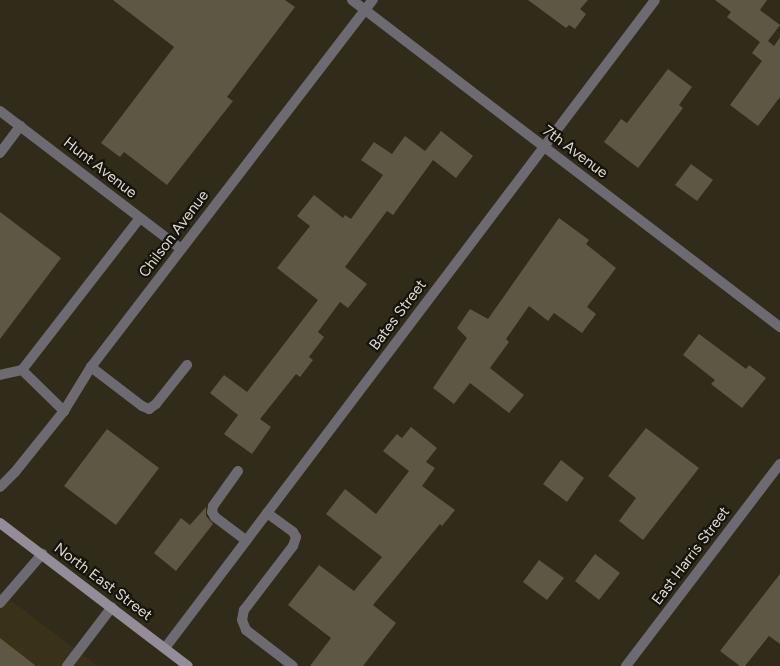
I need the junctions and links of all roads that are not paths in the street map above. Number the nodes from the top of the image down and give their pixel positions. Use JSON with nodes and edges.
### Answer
{"nodes":[{"id":1,"x":352,"y":0,"type":"edge"},
{"id":2,"x":373,"y":0,"type":"edge"},
{"id":3,"x":655,"y":0,"type":"edge"},
{"id":4,"x":365,"y":10,"type":"junction"},
{"id":5,"x":0,"y":111,"type":"edge"},
{"id":6,"x":20,"y":126,"type":"junction"},
{"id":7,"x":544,"y":147,"type":"junction"},
{"id":8,"x":0,"y":153,"type":"edge"},
{"id":9,"x":140,"y":218,"type":"junction"},
{"id":10,"x":181,"y":249,"type":"junction"},
{"id":11,"x":780,"y":326,"type":"edge"},
{"id":12,"x":187,"y":365,"type":"dead end"},
{"id":13,"x":91,"y":367,"type":"junction"},
{"id":14,"x":22,"y":370,"type":"junction"},
{"id":15,"x":0,"y":375,"type":"edge"},
{"id":16,"x":64,"y":411,"type":"junction"},
{"id":17,"x":780,"y":464,"type":"edge"},
{"id":18,"x":238,"y":471,"type":"dead end"},
{"id":19,"x":0,"y":487,"type":"edge"},
{"id":20,"x":267,"y":513,"type":"junction"},
{"id":21,"x":0,"y":523,"type":"edge"},
{"id":22,"x":246,"y":540,"type":"junction"},
{"id":23,"x":42,"y":554,"type":"junction"},
{"id":24,"x":0,"y":603,"type":"edge"},
{"id":25,"x":112,"y":607,"type":"junction"},
{"id":26,"x":165,"y":648,"type":"junction"},
{"id":27,"x":67,"y":665,"type":"edge"},
{"id":28,"x":188,"y":666,"type":"edge"},
{"id":29,"x":293,"y":666,"type":"edge"},
{"id":30,"x":626,"y":666,"type":"edge"}],
"edges":[{"from":1,"to":4,"type":"street","name":"7th Avenue"},
{"from":2,"to":4,"type":"street","name":"Chilson Avenue"},
{"from":3,"to":7,"type":"street","name":"Bates Street"},
{"from":4,"to":7,"type":"street","name":"7th Avenue"},
{"from":4,"to":10,"type":"street","name":"Chilson Avenue"},
{"from":5,"to":6,"type":"street","name":"Hunt Avenue"},
{"from":6,"to":8,"type":"street"},
{"from":6,"to":9,"type":"street","name":"Hunt Avenue"},
{"from":7,"to":11,"type":"street","name":"7th Avenue"},
{"from":7,"to":20,"type":"street","name":"Bates Street"},
{"from":9,"to":10,"type":"street","name":"Hunt Avenue"},
{"from":9,"to":14,"type":"street"},
{"from":10,"to":13,"type":"street","name":"Chilson Avenue"},
{"from":12,"to":13,"type":"street"},
{"from":13,"to":16,"type":"street","name":"Chilson Avenue"},
{"from":14,"to":15,"type":"street"},
{"from":14,"to":16,"type":"street"},
{"from":16,"to":19,"type":"street","name":"Chilson Avenue"},
{"from":17,"to":30,"type":"street","name":"East Harris Street"},
{"from":18,"to":22,"type":"street"},
{"from":20,"to":22,"type":"street","name":"Bates Street"},
{"from":20,"to":29,"type":"street"},
{"from":21,"to":23,"type":"main road","name":"North East Street"},
{"from":22,"to":26,"type":"street","name":"Bates Street"},
{"from":23,"to":24,"type":"street"},
{"from":23,"to":25,"type":"main road","name":"North East Street"},
{"from":25,"to":26,"type":"main road","name":"North East Street"},
{"from":25,"to":27,"type":"street"},
{"from":26,"to":28,"type":"main road","name":"North East Street"}]}
